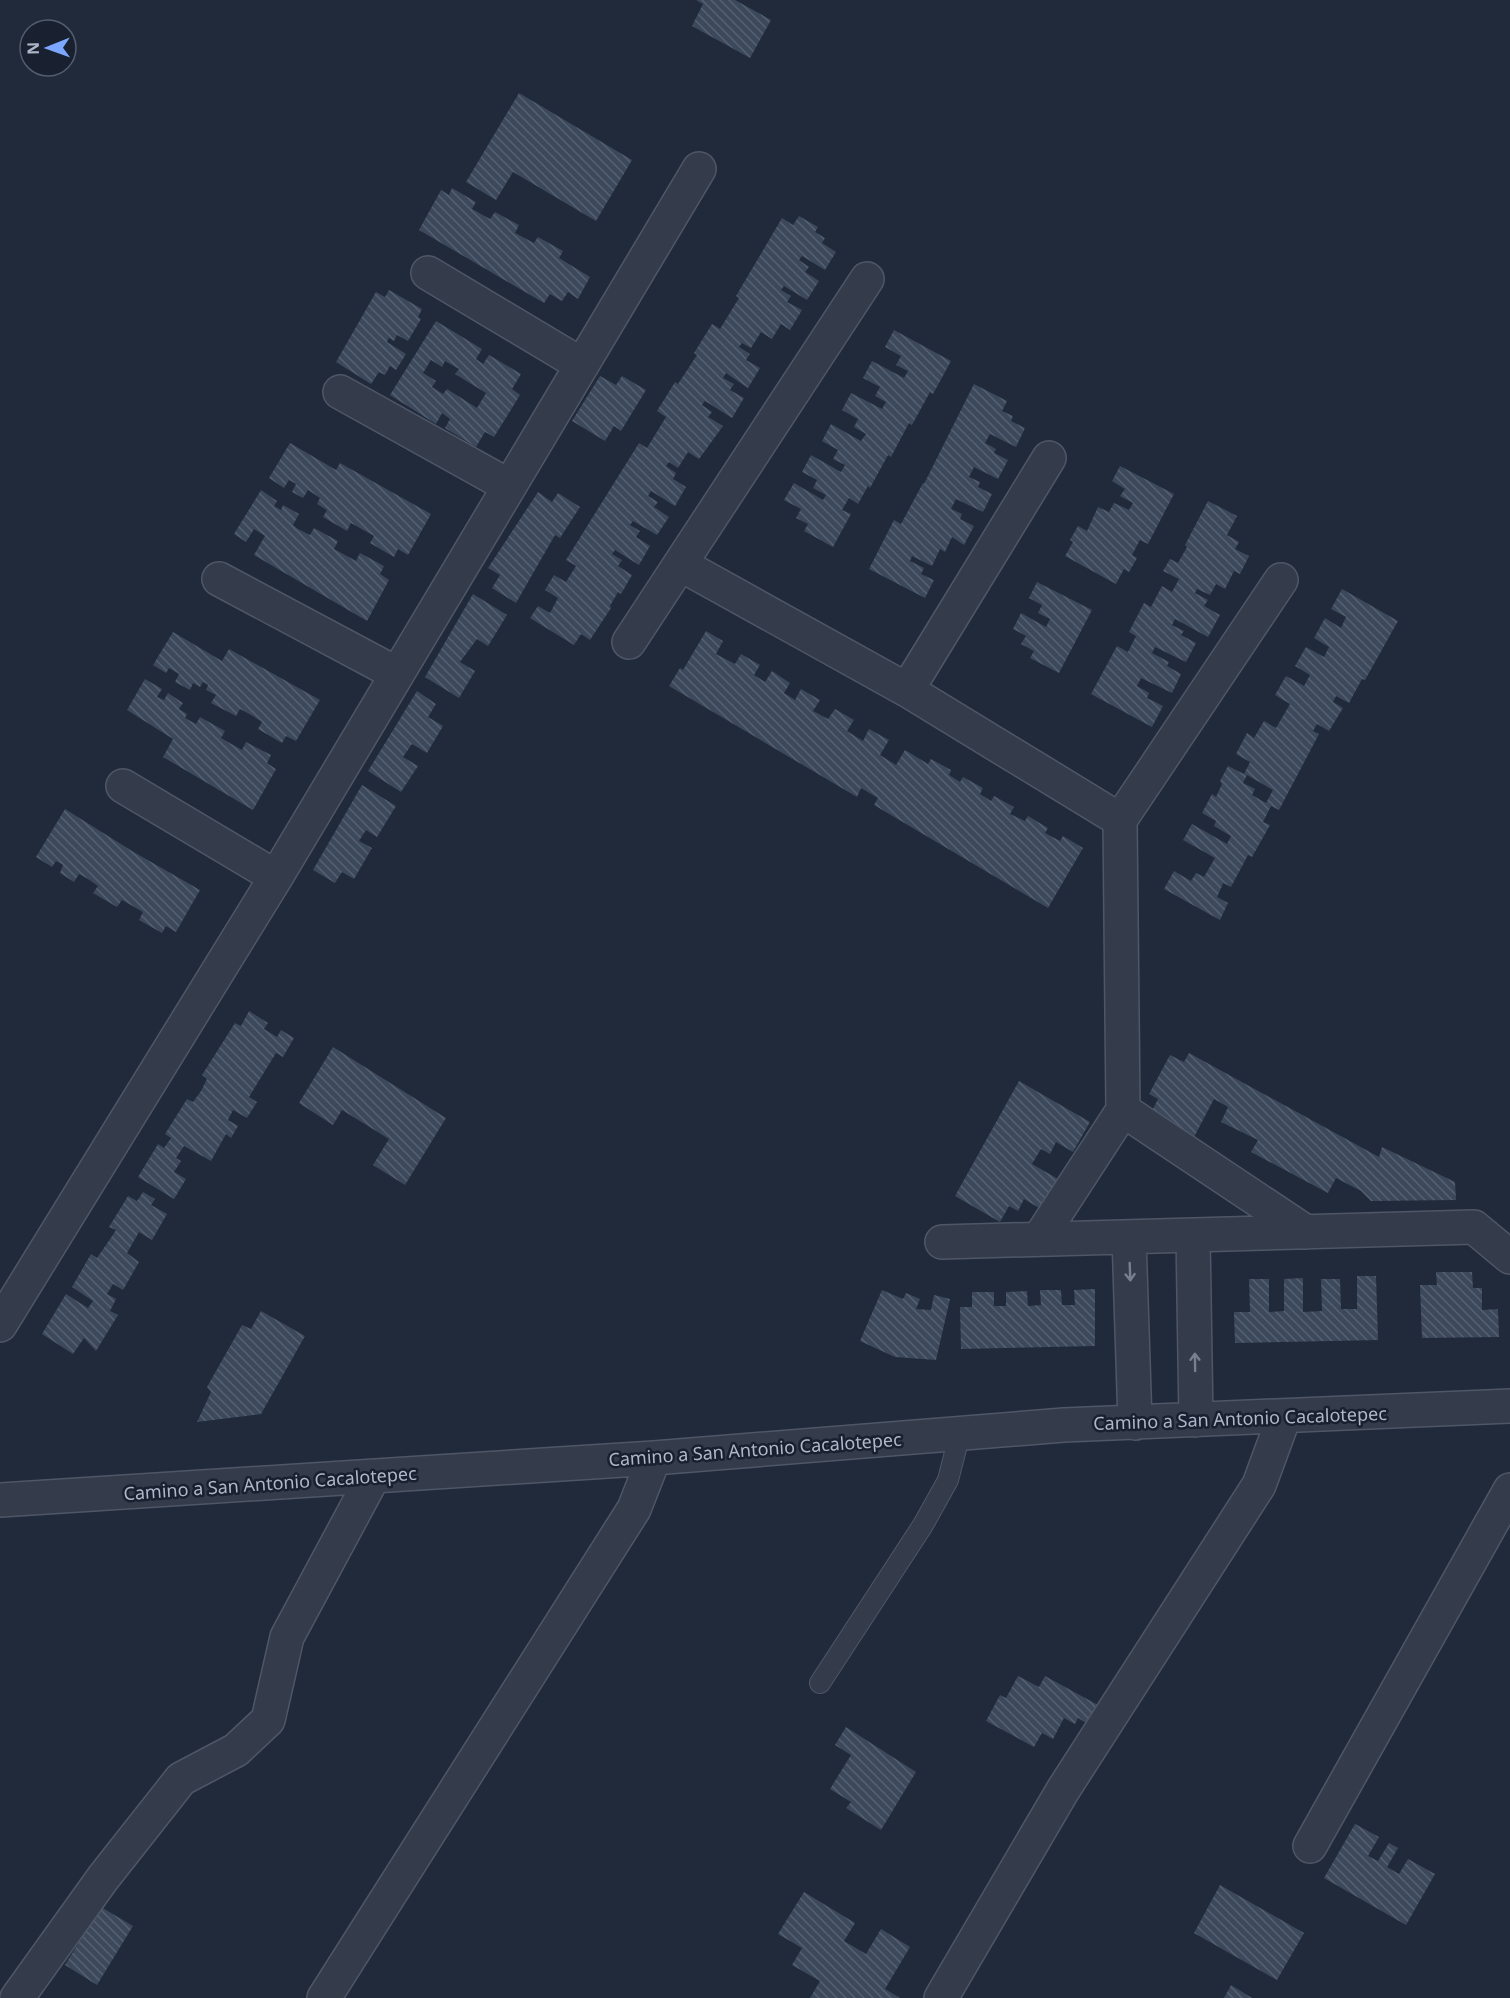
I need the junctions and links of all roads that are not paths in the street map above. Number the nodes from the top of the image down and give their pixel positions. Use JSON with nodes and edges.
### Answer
{"nodes":[{"id":1,"x":699,"y":169,"type":"dead end"},
{"id":2,"x":428,"y":273,"type":"dead end"},
{"id":3,"x":867,"y":279,"type":"dead end"},
{"id":4,"x":582,"y":365,"type":"junction"},
{"id":5,"x":340,"y":393,"type":"dead end"},
{"id":6,"x":1049,"y":458,"type":"dead end"},
{"id":7,"x":509,"y":486,"type":"junction"},
{"id":8,"x":680,"y":564,"type":"junction"},
{"id":9,"x":219,"y":579,"type":"dead end"},
{"id":10,"x":1281,"y":580,"type":"dead end"},
{"id":11,"x":629,"y":642,"type":"dead end"},
{"id":12,"x":397,"y":674,"type":"junction"},
{"id":13,"x":907,"y":690,"type":"junction"},
{"id":14,"x":123,"y":786,"type":"dead end"},
{"id":15,"x":1120,"y":820,"type":"junction"},
{"id":16,"x":276,"y":878,"type":"junction"},
{"id":17,"x":1123,"y":1110,"type":"junction"},
{"id":18,"x":1306,"y":1232,"type":"junction"},
{"id":19,"x":1193,"y":1235,"type":"junction"},
{"id":20,"x":1129,"y":1237,"type":"junction"},
{"id":21,"x":1039,"y":1239,"type":"junction"},
{"id":22,"x":942,"y":1242,"type":"dead end"},
{"id":23,"x":1510,"y":1257,"type":"edge"},
{"id":24,"x":0,"y":1325,"type":"edge"},
{"id":25,"x":1510,"y":1406,"type":"edge"},
{"id":26,"x":1284,"y":1417,"type":"junction"},
{"id":27,"x":1196,"y":1420,"type":"junction"},
{"id":28,"x":1135,"y":1423,"type":"junction"},
{"id":29,"x":960,"y":1433,"type":"junction"},
{"id":30,"x":654,"y":1458,"type":"junction"},
{"id":31,"x":373,"y":1477,"type":"junction"},
{"id":32,"x":1510,"y":1490,"type":"edge"},
{"id":33,"x":0,"y":1500,"type":"edge"},
{"id":34,"x":820,"y":1683,"type":"dead end"},
{"id":35,"x":1310,"y":1846,"type":"dead end"},
{"id":36,"x":18,"y":1998,"type":"edge"},
{"id":37,"x":324,"y":1998,"type":"edge"},
{"id":38,"x":941,"y":1998,"type":"edge"}],
"edges":[{"from":1,"to":4,"type":"street"},
{"from":2,"to":4,"type":"street"},
{"from":3,"to":8,"type":"street"},
{"from":4,"to":7,"type":"street"},
{"from":5,"to":7,"type":"street"},
{"from":6,"to":13,"type":"street"},
{"from":7,"to":12,"type":"street"},
{"from":8,"to":11,"type":"street"},
{"from":8,"to":13,"type":"street"},
{"from":9,"to":12,"type":"street"},
{"from":10,"to":15,"type":"street"},
{"from":12,"to":16,"type":"street"},
{"from":13,"to":15,"type":"street"},
{"from":14,"to":16,"type":"street"},
{"from":15,"to":17,"type":"street"},
{"from":16,"to":24,"type":"street"},
{"from":17,"to":18,"type":"street"},
{"from":17,"to":21,"type":"street"},
{"from":18,"to":19,"type":"street"},
{"from":18,"to":23,"type":"street"},
{"from":19,"to":20,"type":"street"},
{"from":27,"to":19,"type":"street","one_way":true},
{"from":20,"to":21,"type":"street"},
{"from":20,"to":28,"type":"street","one_way":true},
{"from":21,"to":22,"type":"street"},
{"from":25,"to":26,"type":"street","name":"Camino a San Antonio Cacalotepec"},
{"from":26,"to":27,"type":"street","name":"Camino a San Antonio Cacalotepec"},
{"from":26,"to":38,"type":"street"},
{"from":27,"to":28,"type":"street","name":"Camino a San Antonio Cacalotepec"},
{"from":28,"to":29,"type":"street","name":"Camino a San Antonio Cacalotepec"},
{"from":29,"to":30,"type":"street","name":"Camino a San Antonio Cacalotepec"},
{"from":29,"to":34,"type":"lane"},
{"from":30,"to":31,"type":"street","name":"Camino a San Antonio Cacalotepec"},
{"from":30,"to":37,"type":"street"},
{"from":31,"to":33,"type":"street","name":"Camino a San Antonio Cacalotepec"},
{"from":31,"to":36,"type":"street"},
{"from":32,"to":35,"type":"street"}]}
